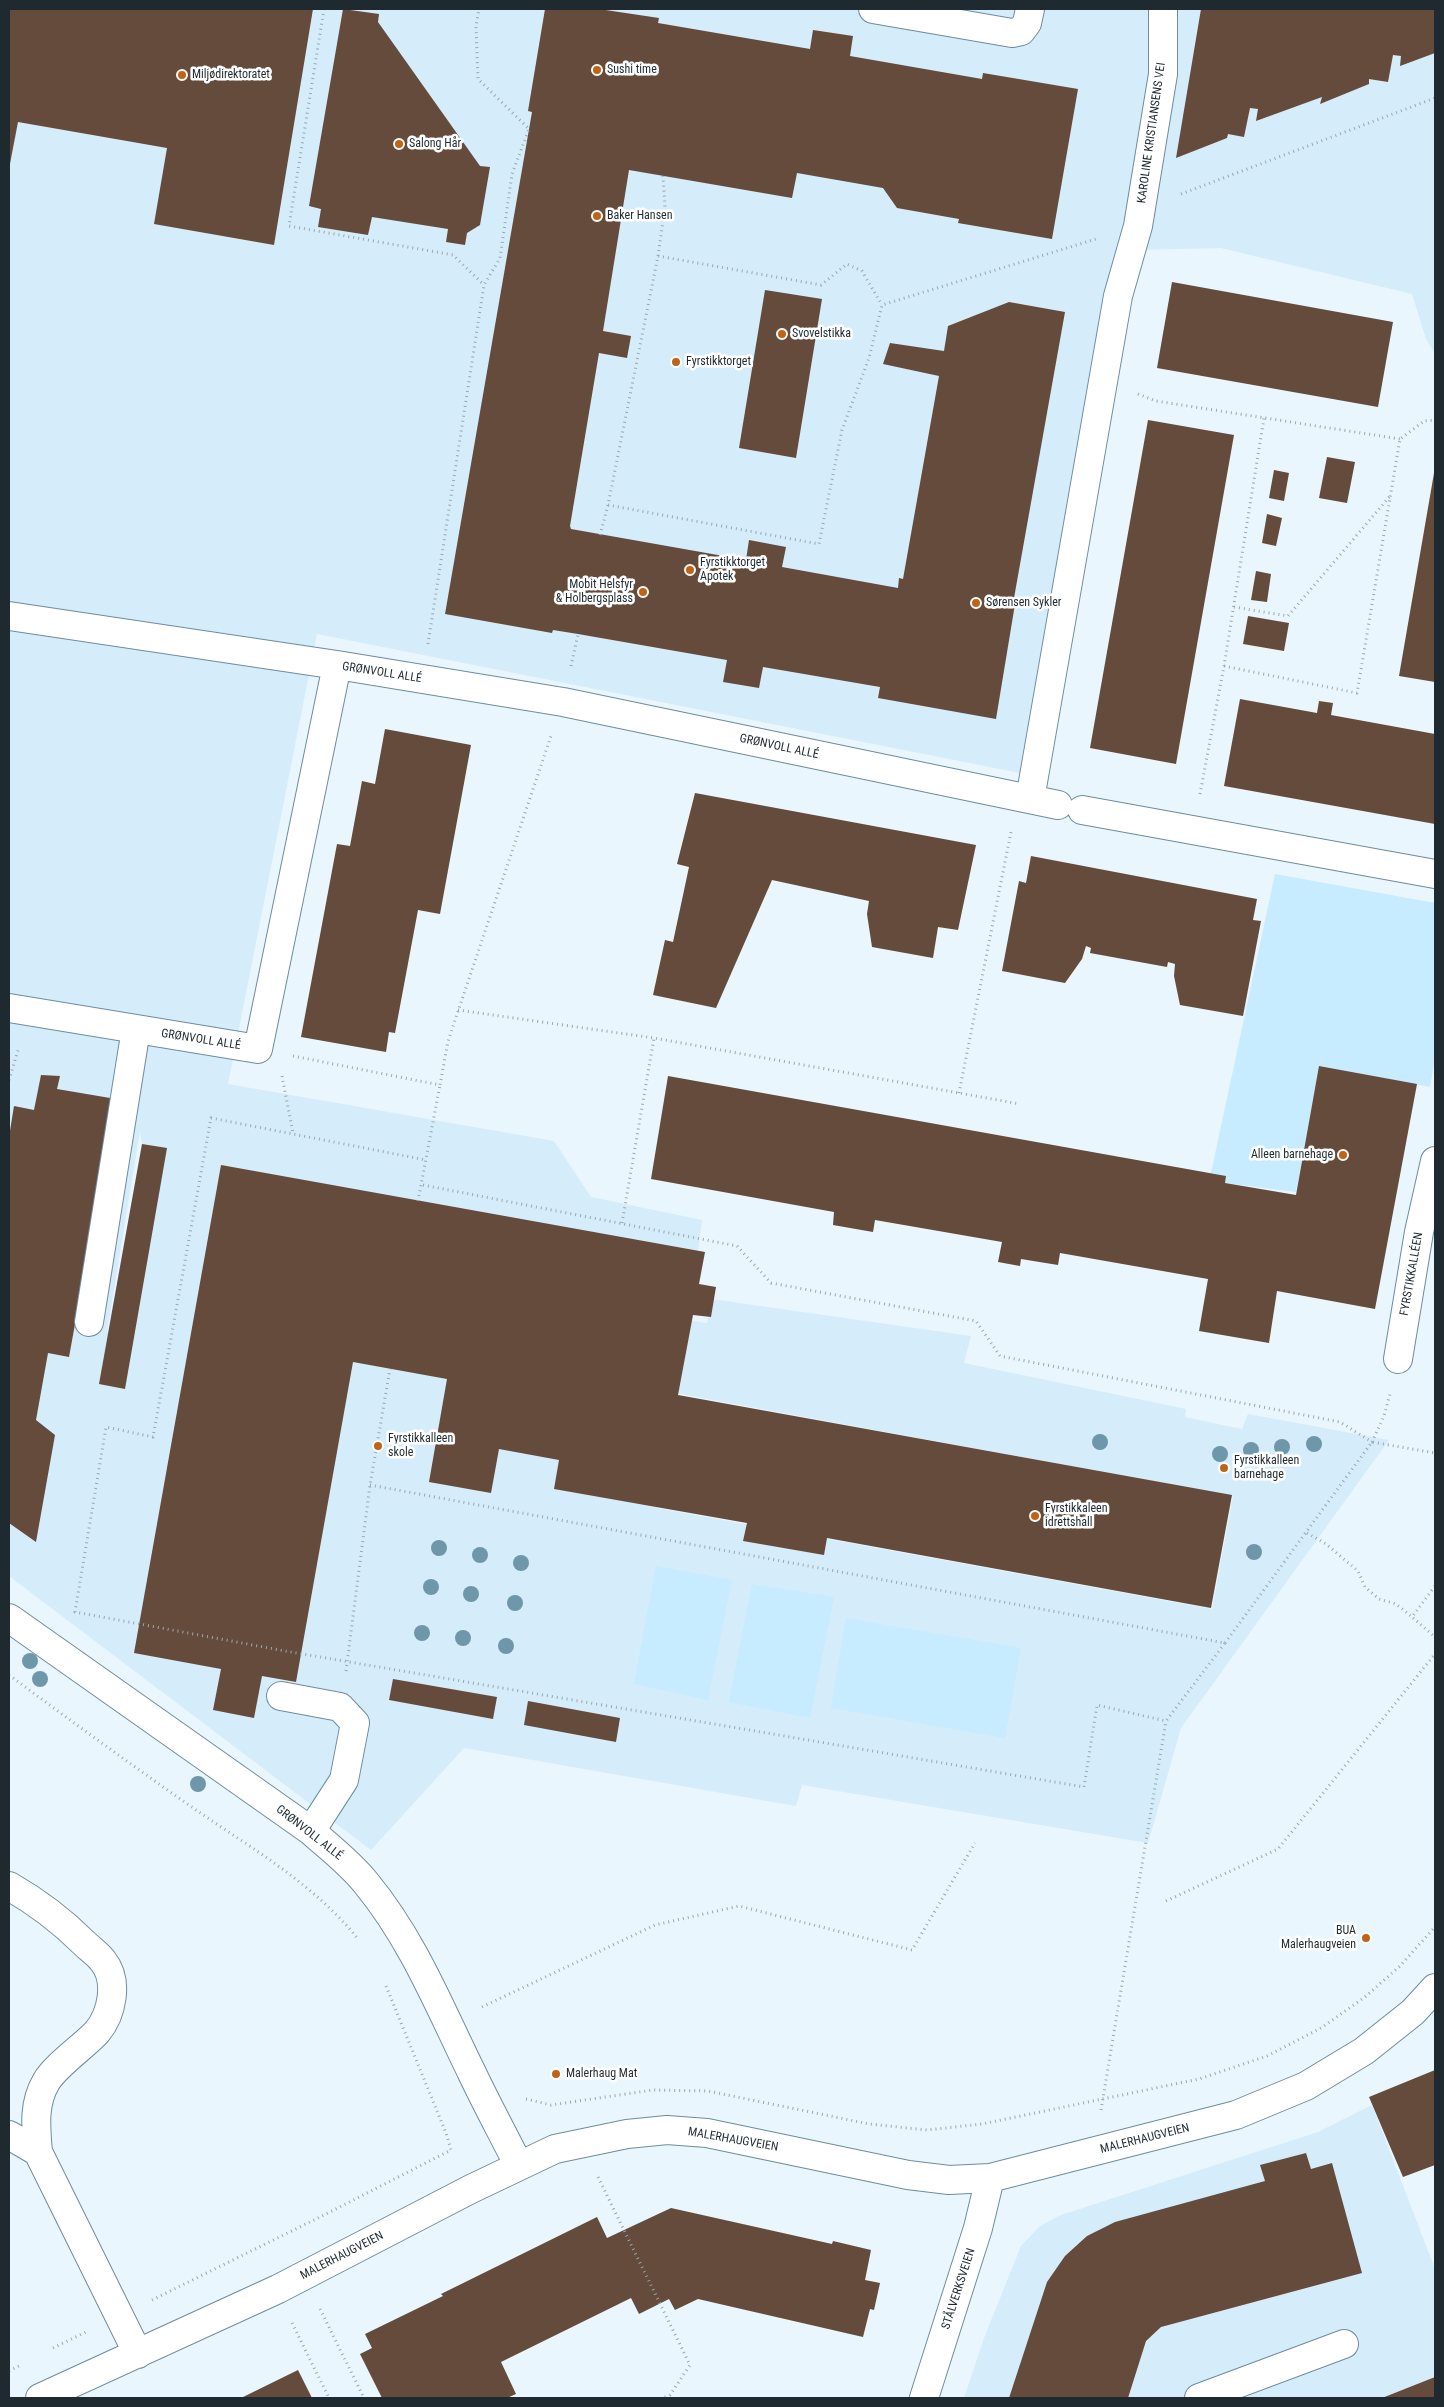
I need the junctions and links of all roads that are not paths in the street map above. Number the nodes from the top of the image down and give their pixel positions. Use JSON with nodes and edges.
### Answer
{"nodes":[{"id":1,"x":873,"y":9,"type":"edge"},
{"id":2,"x":1030,"y":9,"type":"edge"},
{"id":3,"x":1163,"y":9,"type":"edge"},
{"id":4,"x":9,"y":616,"type":"edge"},
{"id":5,"x":337,"y":665,"type":"junction"},
{"id":6,"x":1024,"y":798,"type":"junction"},
{"id":7,"x":1435,"y":874,"type":"edge"},
{"id":8,"x":9,"y":1008,"type":"edge"},
{"id":9,"x":136,"y":1029,"type":"junction"},
{"id":10,"x":1435,"y":1161,"type":"edge"},
{"id":11,"x":89,"y":1322,"type":"dead end"},
{"id":12,"x":1398,"y":1359,"type":"road end"},
{"id":13,"x":9,"y":1618,"type":"edge"},
{"id":14,"x":280,"y":1696,"type":"dead end"},
{"id":15,"x":311,"y":1831,"type":"junction"},
{"id":16,"x":9,"y":1886,"type":"edge"},
{"id":17,"x":1435,"y":1988,"type":"edge"},
{"id":18,"x":9,"y":2135,"type":"edge"},
{"id":19,"x":38,"y":2152,"type":"junction"},
{"id":20,"x":519,"y":2166,"type":"junction"},
{"id":21,"x":990,"y":2178,"type":"junction"},
{"id":22,"x":1344,"y":2344,"type":"dead end"},
{"id":23,"x":138,"y":2354,"type":"junction"},
{"id":24,"x":40,"y":2398,"type":"edge"},
{"id":25,"x":924,"y":2398,"type":"edge"},
{"id":26,"x":1199,"y":2398,"type":"edge"}],
"edges":[{"from":1,"to":2,"type":"street"},
{"from":3,"to":6,"type":"street","name":"KAROLINE KRISTIANSENS VEI"},
{"from":4,"to":5,"type":"street"},
{"from":5,"to":6,"type":"street","name":"GRØNVOLL ALLÉ"},
{"from":5,"to":9,"type":"street","name":"GRØNVOLL ALLÉ"},
{"from":6,"to":7,"type":"street","name":"GRØNVOLL ALLÉ"},
{"from":8,"to":9,"type":"street","name":"GRØNVOLL ALLÉ"},
{"from":9,"to":11,"type":"street"},
{"from":10,"to":12,"type":"street","name":"FYRSTIKKALLÉEN"},
{"from":13,"to":15,"type":"street","name":"GRØNVOLL ALLÉ"},
{"from":14,"to":15,"type":"street"},
{"from":15,"to":20,"type":"street","name":"GRØNVOLL ALLÉ"},
{"from":16,"to":19,"type":"street"},
{"from":17,"to":21,"type":"street","name":"MALERHAUGVEIEN"},
{"from":18,"to":19,"type":"street"},
{"from":19,"to":23,"type":"street"},
{"from":20,"to":21,"type":"street","name":"MALERHAUGVEIEN"},
{"from":20,"to":23,"type":"street","name":"MALERHAUGVEIEN"},
{"from":21,"to":25,"type":"street","name":"STÅLVERKSVEIEN"},
{"from":22,"to":26,"type":"street"},
{"from":23,"to":24,"type":"street","name":"MALERHAUGVEIEN"}]}
